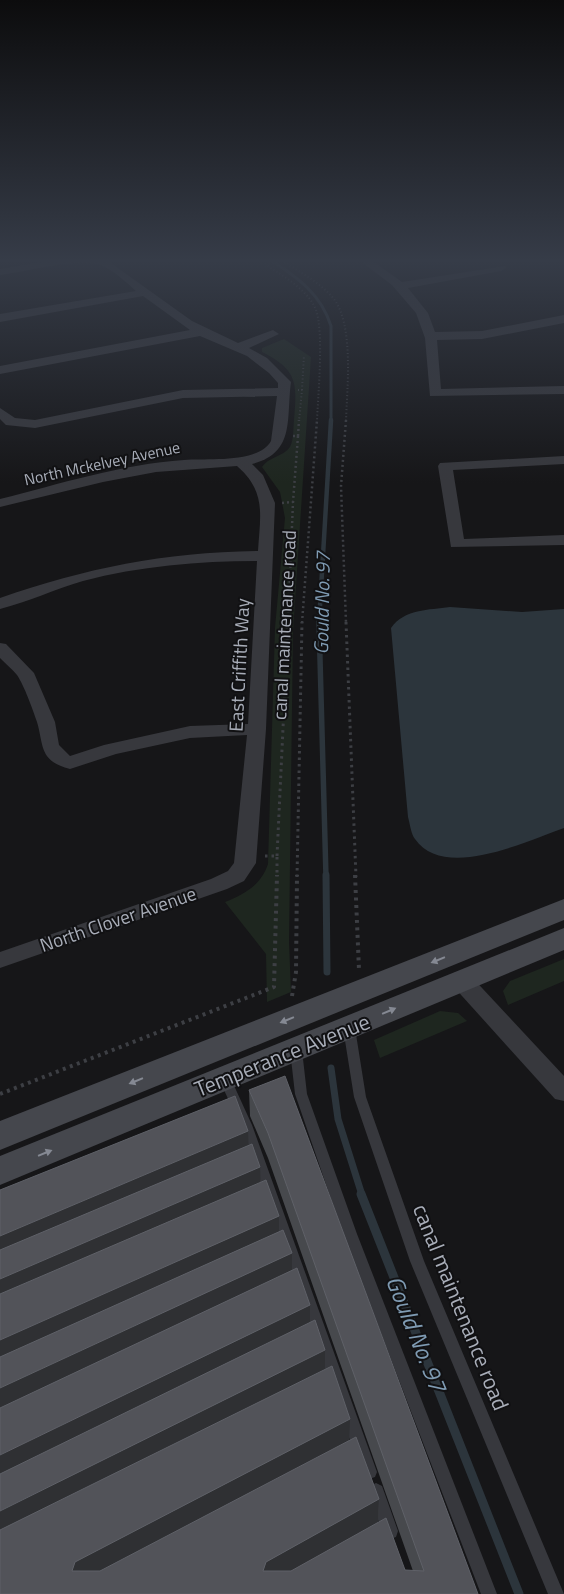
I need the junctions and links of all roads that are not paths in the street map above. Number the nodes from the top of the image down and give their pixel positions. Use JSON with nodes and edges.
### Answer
{"nodes":[{"id":1,"x":188,"y":334,"type":"edge"},
{"id":2,"x":207,"y":334,"type":"edge"},
{"id":3,"x":272,"y":334,"type":"edge"},
{"id":4,"x":485,"y":334,"type":"edge"},
{"id":5,"x":431,"y":336,"type":"joint"},
{"id":6,"x":238,"y":348,"type":"junction"},
{"id":7,"x":0,"y":370,"type":"edge"},
{"id":8,"x":564,"y":390,"type":"edge"},
{"id":9,"x":283,"y":392,"type":"junction"},
{"id":10,"x":0,"y":412,"type":"edge"},
{"id":11,"x":564,"y":460,"type":"edge"},
{"id":12,"x":241,"y":462,"type":"junction"},
{"id":13,"x":0,"y":503,"type":"edge"},
{"id":14,"x":564,"y":540,"type":"edge"},
{"id":15,"x":267,"y":556,"type":"junction"},
{"id":16,"x":0,"y":604,"type":"edge"},
{"id":17,"x":0,"y":648,"type":"edge"},
{"id":18,"x":257,"y":729,"type":"junction"},
{"id":19,"x":236,"y":876,"type":"joint"},
{"id":20,"x":564,"y":909,"type":"edge"},
{"id":21,"x":564,"y":920,"type":"edge"},
{"id":22,"x":564,"y":938,"type":"edge"},
{"id":23,"x":0,"y":960,"type":"edge"},
{"id":24,"x":461,"y":980,"type":"junction"},
{"id":25,"x":348,"y":1028,"type":"junction"},
{"id":26,"x":296,"y":1050,"type":"junction"},
{"id":27,"x":225,"y":1079,"type":"junction"},
{"id":28,"x":564,"y":1092,"type":"edge"},
{"id":29,"x":0,"y":1136,"type":"edge"},
{"id":30,"x":0,"y":1171,"type":"edge"},
{"id":31,"x":272,"y":1194,"type":"junction"},
{"id":32,"x":253,"y":1203,"type":"edge"},
{"id":33,"x":289,"y":1244,"type":"junction"},
{"id":34,"x":271,"y":1253,"type":"edge"},
{"id":35,"x":302,"y":1282,"type":"junction"},
{"id":36,"x":284,"y":1291,"type":"edge"},
{"id":37,"x":320,"y":1334,"type":"junction"},
{"id":38,"x":303,"y":1342,"type":"edge"},
{"id":39,"x":336,"y":1379,"type":"junction"},
{"id":40,"x":318,"y":1388,"type":"edge"},
{"id":41,"x":361,"y":1448,"type":"junction"},
{"id":42,"x":344,"y":1457,"type":"edge"},
{"id":43,"x":389,"y":1529,"type":"junction"},
{"id":44,"x":372,"y":1538,"type":"edge"},
{"id":45,"x":396,"y":1548,"type":"edge"},
{"id":46,"x":489,"y":1594,"type":"edge"},
{"id":47,"x":556,"y":1594,"type":"edge"}],
"edges":[{"from":1,"to":7,"type":"street"},
{"from":2,"to":6,"type":"street"},
{"from":3,"to":6,"type":"street"},
{"from":4,"to":5,"type":"street"},
{"from":5,"to":8,"type":"street"},
{"from":6,"to":9,"type":"street"},
{"from":9,"to":10,"type":"street"},
{"from":9,"to":12,"type":"street","name":"North Mckelvey Avenue"},
{"from":11,"to":14,"type":"street"},
{"from":12,"to":13,"type":"street","name":"North Mckelvey Avenue"},
{"from":12,"to":15,"type":"street","name":"East Criffith Way"},
{"from":15,"to":16,"type":"street"},
{"from":15,"to":18,"type":"street","name":"East Criffith Way"},
{"from":17,"to":18,"type":"street"},
{"from":18,"to":19,"type":"street","name":"East Criffith Way"},
{"from":19,"to":23,"type":"street","name":"North Clover Avenue"},
{"from":20,"to":29,"type":"main road","name":"Temperance Avenue","one_way":true},
{"from":21,"to":24,"type":"main road"},
{"from":22,"to":24,"type":"main road","name":"Temperance Avenue"},
{"from":25,"to":24,"type":"main road","name":"Temperance Avenue","one_way":true},
{"from":24,"to":28,"type":"street"},
{"from":25,"to":26,"type":"main road","name":"Temperance Avenue"},
{"from":25,"to":47,"type":"lane","name":"canal maintenance road"},
{"from":26,"to":27,"type":"main road","name":"Temperance Avenue"},
{"from":26,"to":46,"type":"lane"},
{"from":30,"to":27,"type":"main road","name":"Temperance Avenue","one_way":true},
{"from":27,"to":31,"type":"lane"},
{"from":31,"to":32,"type":"lane"},
{"from":31,"to":33,"type":"lane"},
{"from":33,"to":34,"type":"lane"},
{"from":33,"to":35,"type":"lane"},
{"from":35,"to":36,"type":"lane"},
{"from":35,"to":37,"type":"lane"},
{"from":37,"to":38,"type":"lane"},
{"from":37,"to":39,"type":"lane"},
{"from":39,"to":40,"type":"lane"},
{"from":39,"to":41,"type":"lane"},
{"from":41,"to":42,"type":"lane"},
{"from":41,"to":43,"type":"lane"},
{"from":43,"to":44,"type":"lane"},
{"from":43,"to":45,"type":"lane"}]}
